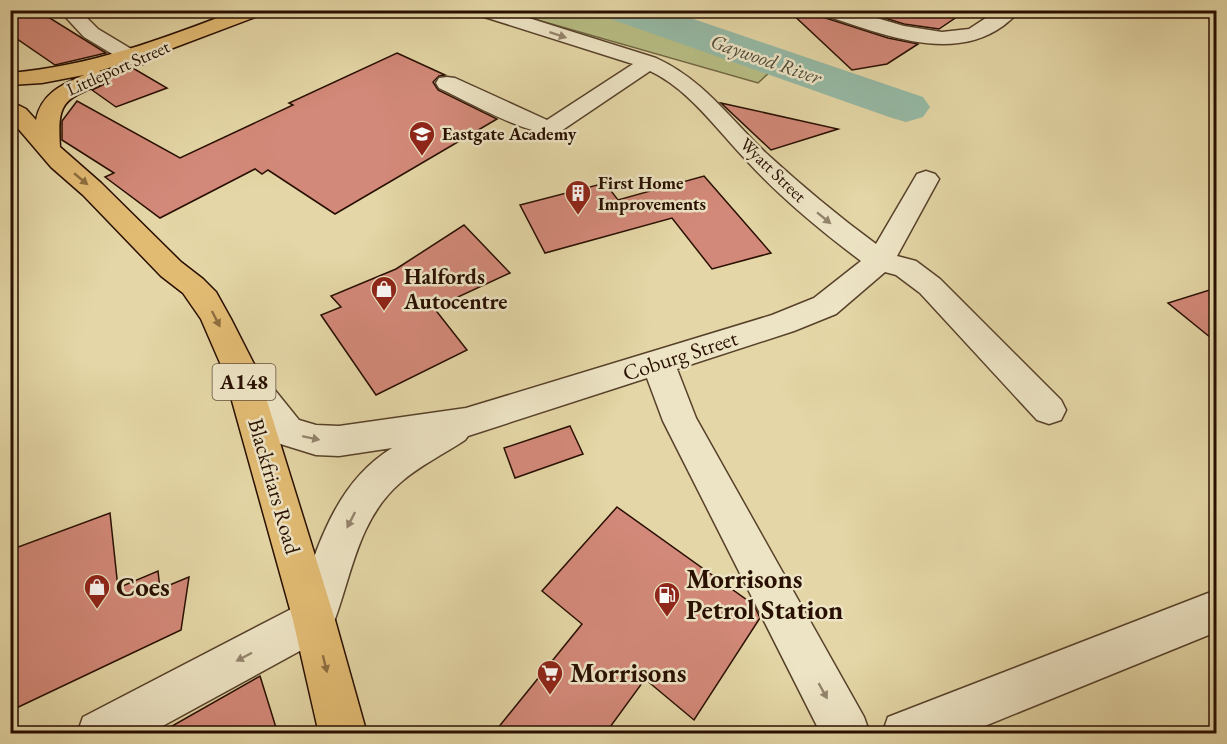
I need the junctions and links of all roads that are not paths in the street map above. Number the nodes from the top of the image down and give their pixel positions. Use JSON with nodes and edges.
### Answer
{"nodes":[{"id":1,"x":68,"y":10,"type":"edge"},
{"id":2,"x":256,"y":10,"type":"edge"},
{"id":3,"x":482,"y":10,"type":"edge"},
{"id":4,"x":827,"y":10,"type":"edge"},
{"id":5,"x":1011,"y":10,"type":"edge"},
{"id":6,"x":132,"y":58,"type":"junction"},
{"id":7,"x":649,"y":62,"type":"junction"},
{"id":8,"x":10,"y":79,"type":"edge"},
{"id":9,"x":447,"y":83,"type":"dead end"},
{"id":10,"x":10,"y":108,"type":"edge"},
{"id":11,"x":48,"y":149,"type":"junction"},
{"id":12,"x":926,"y":179,"type":"dead end"},
{"id":13,"x":880,"y":261,"type":"junction"},
{"id":14,"x":658,"y":363,"type":"junction"},
{"id":15,"x":241,"y":372,"type":"junction"},
{"id":16,"x":1049,"y":410,"type":"dead end"},
{"id":17,"x":466,"y":422,"type":"junction"},
{"id":18,"x":1216,"y":611,"type":"edge"},
{"id":19,"x":314,"y":620,"type":"junction"},
{"id":20,"x":100,"y":734,"type":"edge"},
{"id":21,"x":343,"y":734,"type":"edge"},
{"id":22,"x":847,"y":734,"type":"edge"},
{"id":23,"x":905,"y":734,"type":"edge"}],
"edges":[{"from":1,"to":6,"type":"street"},
{"from":2,"to":6,"type":"main road","name":"Littleport Street"},
{"from":3,"to":7,"type":"street","name":"Wyatt Street","one_way":true},
{"from":4,"to":5,"type":"street"},
{"from":6,"to":8,"type":"main road","name":"Littleport Street"},
{"from":6,"to":11,"type":"main road","name":"Littleport Street"},
{"from":7,"to":9,"type":"street"},
{"from":7,"to":13,"type":"street","name":"Wyatt Street","one_way":true},
{"from":10,"to":11,"type":"main road","name":"Blackfriars Road","number":"A148"},
{"from":11,"to":15,"type":"main road","name":"Blackfriars Road","number":"A148","one_way":true},
{"from":12,"to":13,"type":"street"},
{"from":13,"to":14,"type":"street","name":"Coburg Street"},
{"from":13,"to":16,"type":"street"},
{"from":14,"to":17,"type":"street","name":"Coburg Street"},
{"from":14,"to":22,"type":"street","one_way":true},
{"from":15,"to":17,"type":"street","name":"Coburg Street","one_way":true},
{"from":15,"to":19,"type":"main road","name":"Blackfriars Road","number":"A148"},
{"from":17,"to":19,"type":"street","name":"Coburg Street","one_way":true},
{"from":18,"to":23,"type":"street"},
{"from":19,"to":20,"type":"street","one_way":true},
{"from":19,"to":21,"type":"main road","name":"Blackfriars Road","number":"A148","one_way":true}]}
